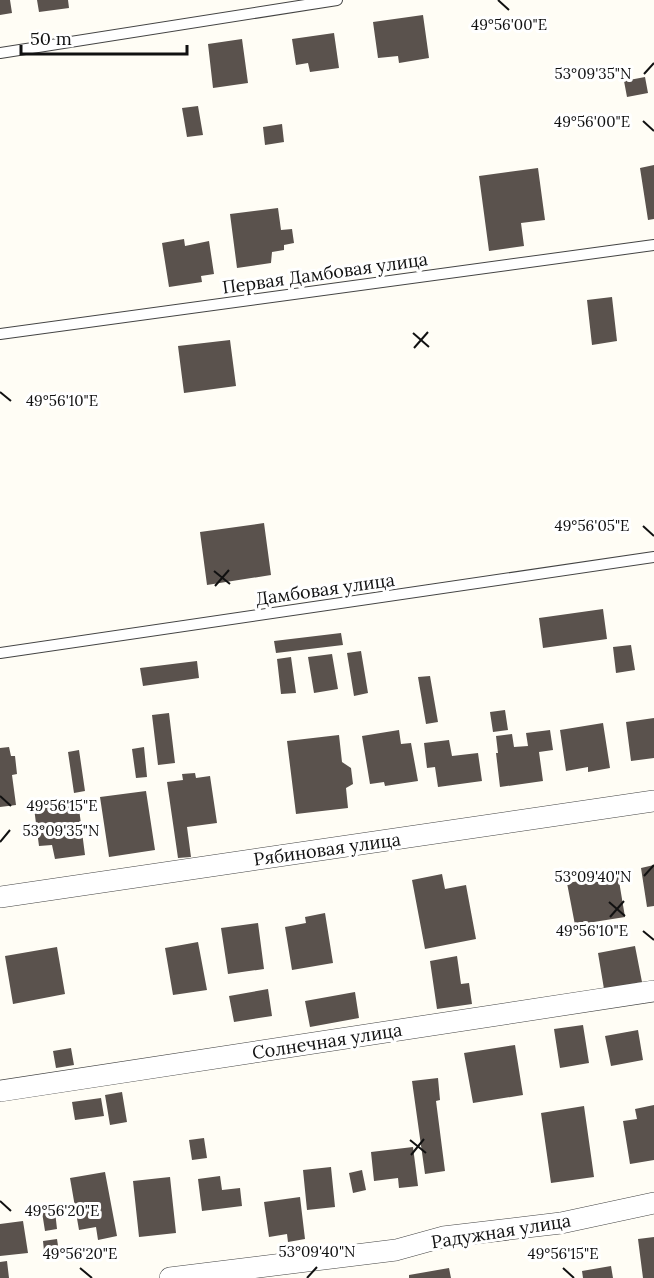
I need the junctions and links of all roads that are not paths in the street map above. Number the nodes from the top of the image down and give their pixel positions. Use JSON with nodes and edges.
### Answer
{"nodes":[{"id":1,"x":337,"y":0,"type":"edge"},
{"id":2,"x":0,"y":52,"type":"edge"},
{"id":3,"x":654,"y":245,"type":"edge"},
{"id":4,"x":0,"y":334,"type":"edge"},
{"id":5,"x":654,"y":557,"type":"edge"},
{"id":6,"x":0,"y":653,"type":"edge"},
{"id":7,"x":654,"y":801,"type":"edge"},
{"id":8,"x":0,"y":897,"type":"edge"},
{"id":9,"x":654,"y":991,"type":"edge"},
{"id":10,"x":0,"y":1091,"type":"edge"},
{"id":11,"x":654,"y":1203,"type":"edge"},
{"id":12,"x":170,"y":1278,"type":"edge"}],
"edges":[{"from":1,"to":2,"type":"lane"},
{"from":3,"to":4,"type":"lane","name":"Первая Дамбовая улица"},
{"from":5,"to":6,"type":"lane","name":"Дамбовая улица"},
{"from":7,"to":8,"type":"street","name":"Рябиновая улица"},
{"from":9,"to":10,"type":"street","name":"Солнечная улица"},
{"from":11,"to":12,"type":"street","name":"Радужная улица"}]}
